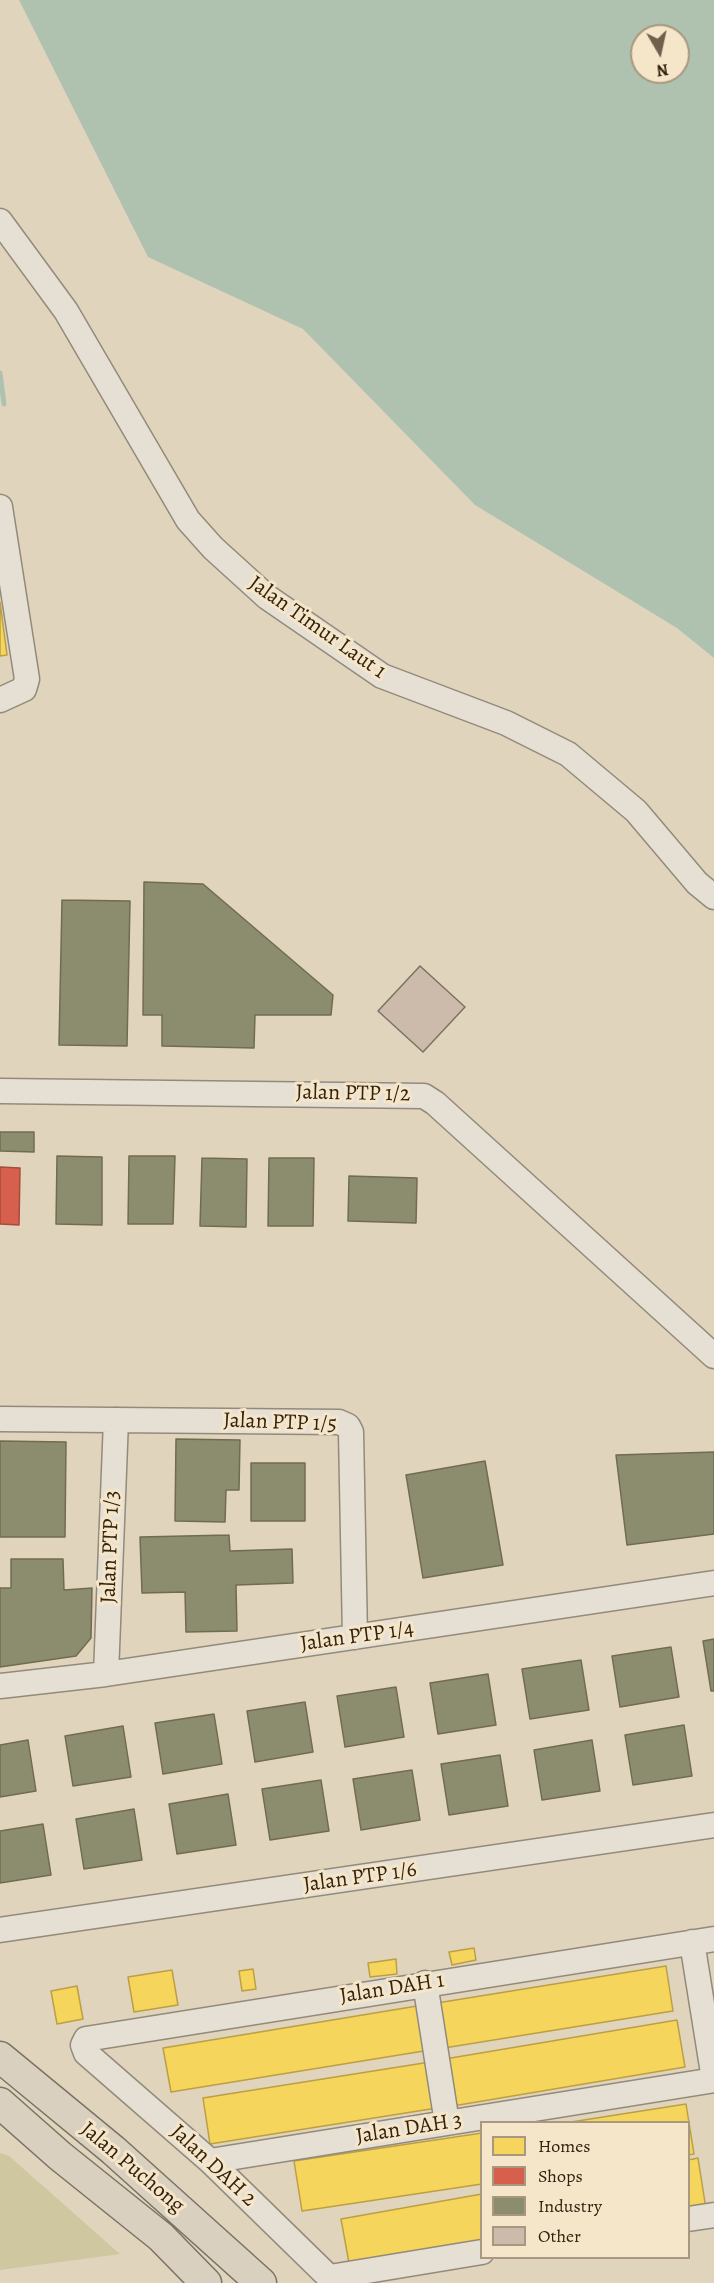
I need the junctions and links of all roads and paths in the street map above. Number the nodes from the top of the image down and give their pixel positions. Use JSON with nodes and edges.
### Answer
{"nodes":[{"id":1,"x":0,"y":221,"type":"edge"},
{"id":2,"x":0,"y":507,"type":"edge"},
{"id":3,"x":0,"y":700,"type":"edge"},
{"id":4,"x":714,"y":897,"type":"edge"},
{"id":5,"x":0,"y":1091,"type":"edge"},
{"id":6,"x":714,"y":1356,"type":"edge"},
{"id":7,"x":0,"y":1419,"type":"edge"},
{"id":8,"x":116,"y":1420,"type":"junction"},
{"id":9,"x":714,"y":1583,"type":"edge"},
{"id":10,"x":355,"y":1637,"type":"junction"},
{"id":11,"x":106,"y":1674,"type":"junction"},
{"id":12,"x":0,"y":1686,"type":"edge"},
{"id":13,"x":714,"y":1825,"type":"edge"},
{"id":14,"x":3,"y":1931,"type":"edge"},
{"id":15,"x":703,"y":1941,"type":"edge"},
{"id":16,"x":425,"y":1983,"type":"junction"},
{"id":17,"x":86,"y":2053,"type":"joint"},
{"id":18,"x":2,"y":2062,"type":"edge"},
{"id":19,"x":714,"y":2079,"type":"edge"},
{"id":20,"x":0,"y":2103,"type":"edge"},
{"id":21,"x":504,"y":2118,"type":"edge"},
{"id":22,"x":447,"y":2123,"type":"junction"},
{"id":23,"x":0,"y":2128,"type":"edge"},
{"id":24,"x":60,"y":2156,"type":"junction"},
{"id":25,"x":210,"y":2161,"type":"junction"},
{"id":26,"x":714,"y":2215,"type":"edge"},
{"id":27,"x":690,"y":2219,"type":"edge"},
{"id":28,"x":480,"y":2252,"type":"edge"},
{"id":29,"x":333,"y":2280,"type":"edge"},
{"id":30,"x":206,"y":2283,"type":"edge"},
{"id":31,"x":261,"y":2283,"type":"edge"}],
"edges":[{"from":1,"to":4,"type":"street","name":"Jalan Timur Laut 1"},
{"from":2,"to":3,"type":"street"},
{"from":5,"to":6,"type":"street","name":"Jalan PTP 1/2"},
{"from":7,"to":8,"type":"street","name":"Jalan PTP 1/5"},
{"from":8,"to":10,"type":"street","name":"Jalan PTP 1/5"},
{"from":8,"to":11,"type":"street","name":"Jalan PTP 1/3"},
{"from":9,"to":10,"type":"street","name":"Jalan PTP 1/4"},
{"from":10,"to":11,"type":"street","name":"Jalan PTP 1/4"},
{"from":11,"to":12,"type":"street","name":"Jalan PTP 1/4"},
{"from":13,"to":14,"type":"street","name":"Jalan PTP 1/6"},
{"from":15,"to":16,"type":"street","name":"Jalan DAH 1"},
{"from":15,"to":19,"type":"street"},
{"from":16,"to":17,"type":"street","name":"Jalan DAH 1"},
{"from":16,"to":22,"type":"street"},
{"from":17,"to":25,"type":"street","name":"Jalan DAH 2"},
{"from":18,"to":31,"type":"main road","name":"Jalan Puchong"},
{"from":19,"to":21,"type":"street","name":"Jalan DAH 3"},
{"from":20,"to":24,"type":"main road","name":"Jalan Puchong"},
{"from":21,"to":22,"type":"street","name":"Jalan DAH 3"},
{"from":22,"to":25,"type":"street","name":"Jalan DAH 3"},
{"from":23,"to":24,"type":"main road"},
{"from":24,"to":30,"type":"main road","name":"Jalan Puchong"},
{"from":25,"to":29,"type":"street","name":"Jalan DAH 2"},
{"from":26,"to":27,"type":"street"},
{"from":28,"to":29,"type":"street"}]}
